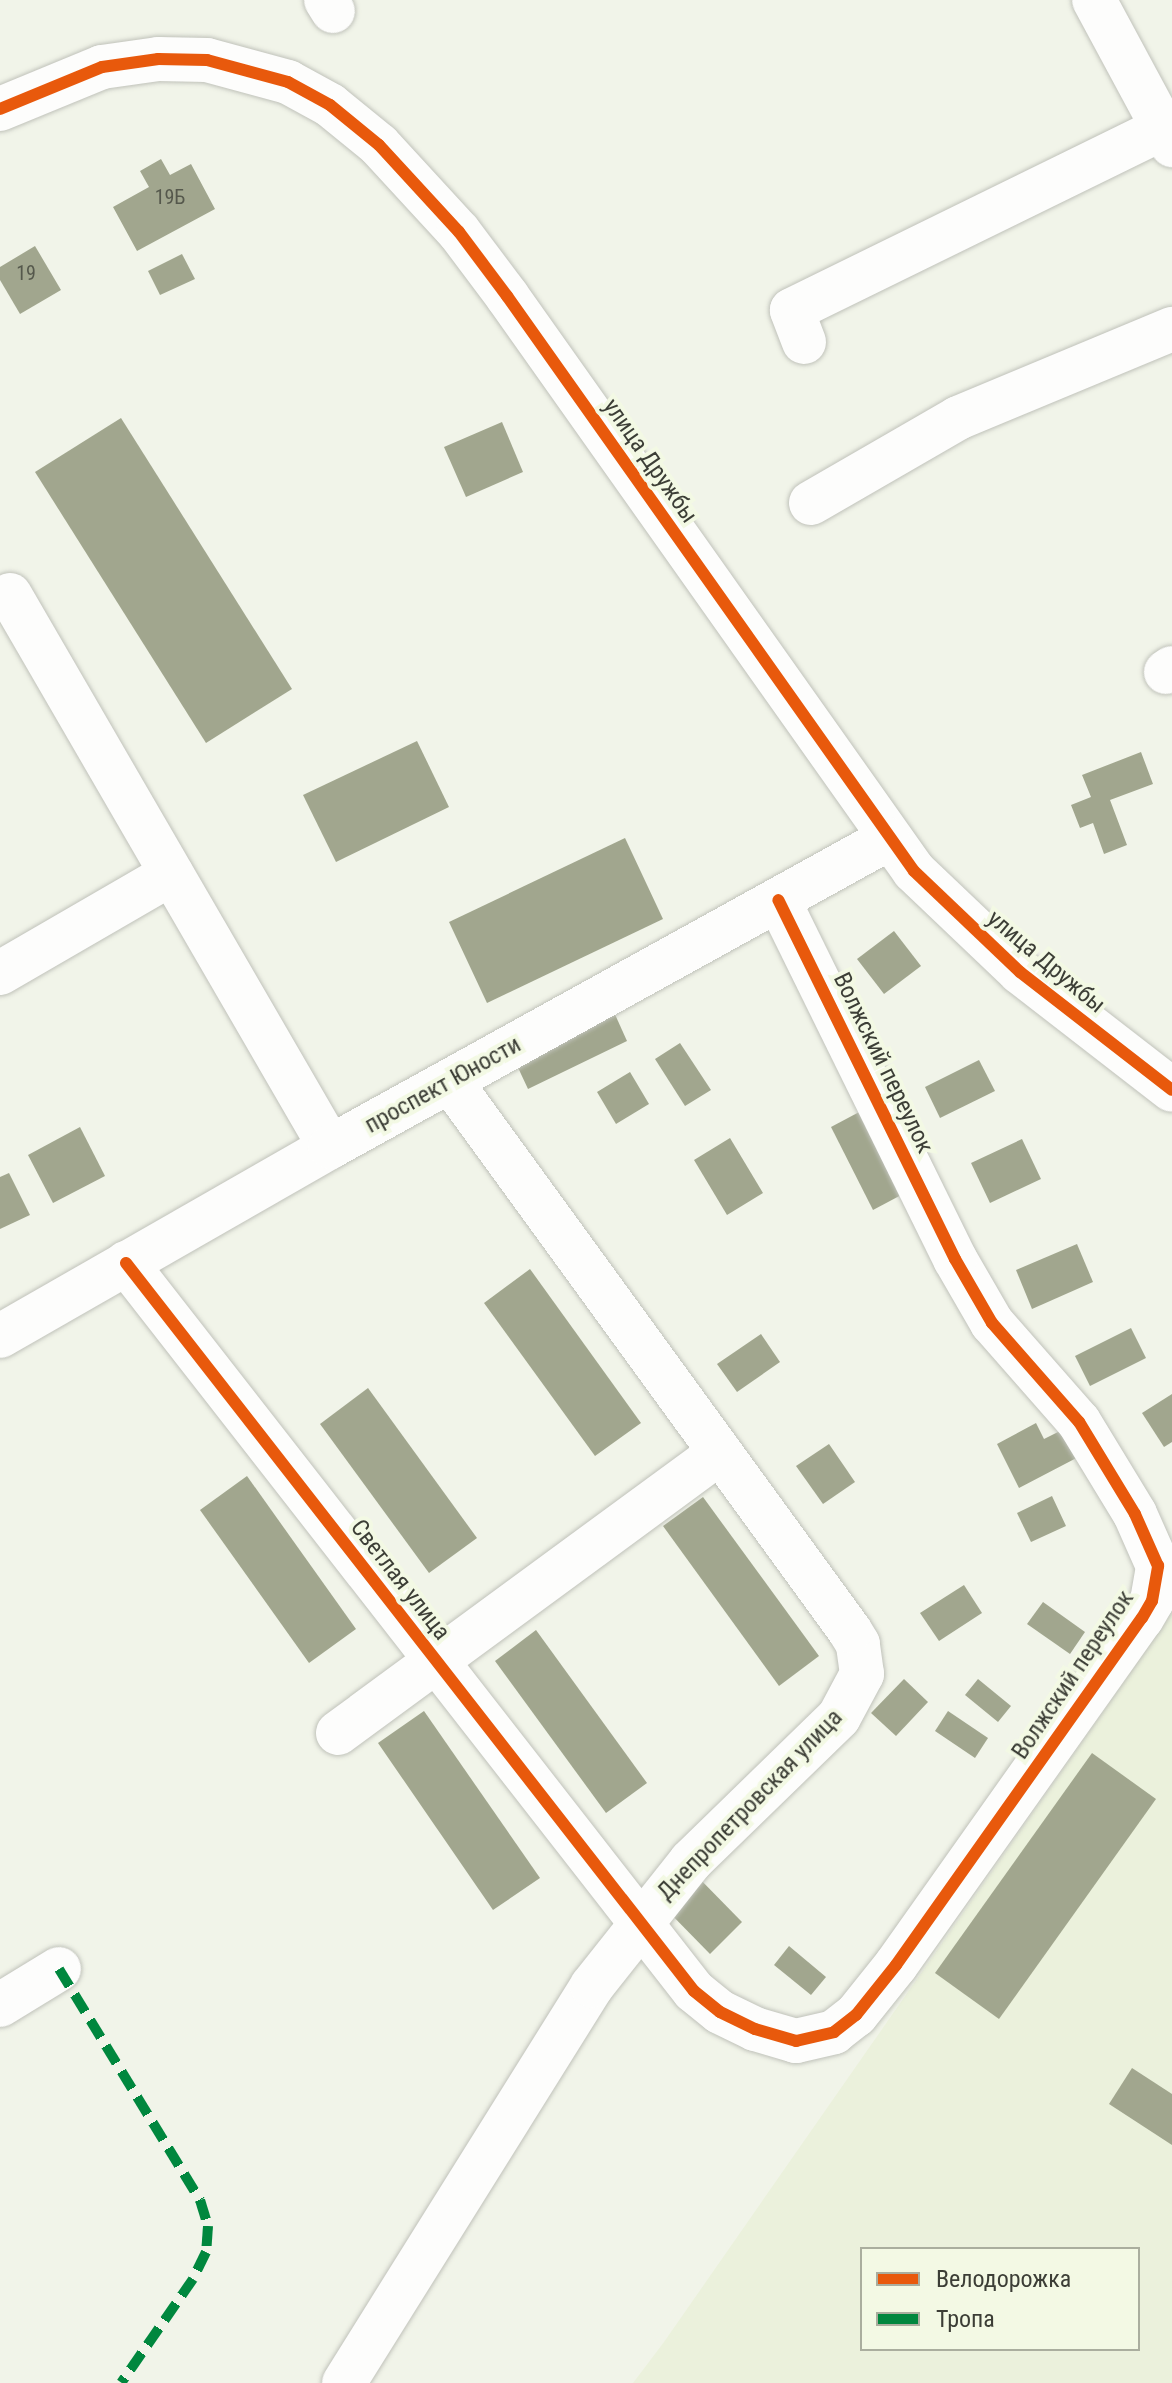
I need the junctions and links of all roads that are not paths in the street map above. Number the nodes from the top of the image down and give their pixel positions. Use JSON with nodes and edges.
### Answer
{"nodes":[{"id":1,"x":1094,"y":0,"type":"edge"},
{"id":2,"x":0,"y":109,"type":"edge"},
{"id":3,"x":1168,"y":136,"type":"edge"},
{"id":4,"x":1172,"y":329,"type":"edge"},
{"id":5,"x":804,"y":342,"type":"dead end"},
{"id":6,"x":811,"y":503,"type":"dead end"},
{"id":7,"x":10,"y":595,"type":"dead end"},
{"id":8,"x":888,"y":839,"type":"junction"},
{"id":9,"x":171,"y":874,"type":"junction"},
{"id":10,"x":778,"y":900,"type":"junction"},
{"id":11,"x":0,"y":973,"type":"edge"},
{"id":12,"x":450,"y":1081,"type":"junction"},
{"id":13,"x":1172,"y":1090,"type":"edge"},
{"id":14,"x":330,"y":1147,"type":"junction"},
{"id":15,"x":126,"y":1263,"type":"junction"},
{"id":16,"x":0,"y":1336,"type":"edge"},
{"id":17,"x":720,"y":1452,"type":"junction"},
{"id":18,"x":436,"y":1663,"type":"junction"},
{"id":19,"x":338,"y":1733,"type":"dead end"},
{"id":20,"x":638,"y":1923,"type":"junction"},
{"id":21,"x":59,"y":1969,"type":"dead end"},
{"id":22,"x":0,"y":2005,"type":"edge"},
{"id":23,"x":344,"y":2383,"type":"edge"}],
"edges":[{"from":1,"to":3,"type":"street"},
{"from":2,"to":8,"type":"street","name":"улица Дружбы"},
{"from":3,"to":5,"type":"street"},
{"from":4,"to":6,"type":"street"},
{"from":7,"to":9,"type":"street"},
{"from":8,"to":10,"type":"street","name":"проспект Юности"},
{"from":8,"to":13,"type":"street","name":"улица Дружбы"},
{"from":9,"to":11,"type":"street"},
{"from":9,"to":14,"type":"street"},
{"from":10,"to":12,"type":"street","name":"проспект Юности"},
{"from":10,"to":20,"type":"street","name":"Волжский переулок"},
{"from":12,"to":14,"type":"street","name":"проспект Юности"},
{"from":12,"to":17,"type":"street","name":"Днепропетровская улица"},
{"from":14,"to":15,"type":"street","name":"проспект Юности"},
{"from":15,"to":16,"type":"street","name":"проспект Юности"},
{"from":15,"to":18,"type":"street","name":"Светлая улица"},
{"from":17,"to":18,"type":"street"},
{"from":17,"to":20,"type":"street","name":"Днепропетровская улица"},
{"from":18,"to":19,"type":"street"},
{"from":18,"to":20,"type":"street","name":"Светлая улица"},
{"from":20,"to":23,"type":"street","name":"Днепропетровская улица"},
{"from":21,"to":22,"type":"street"}]}
